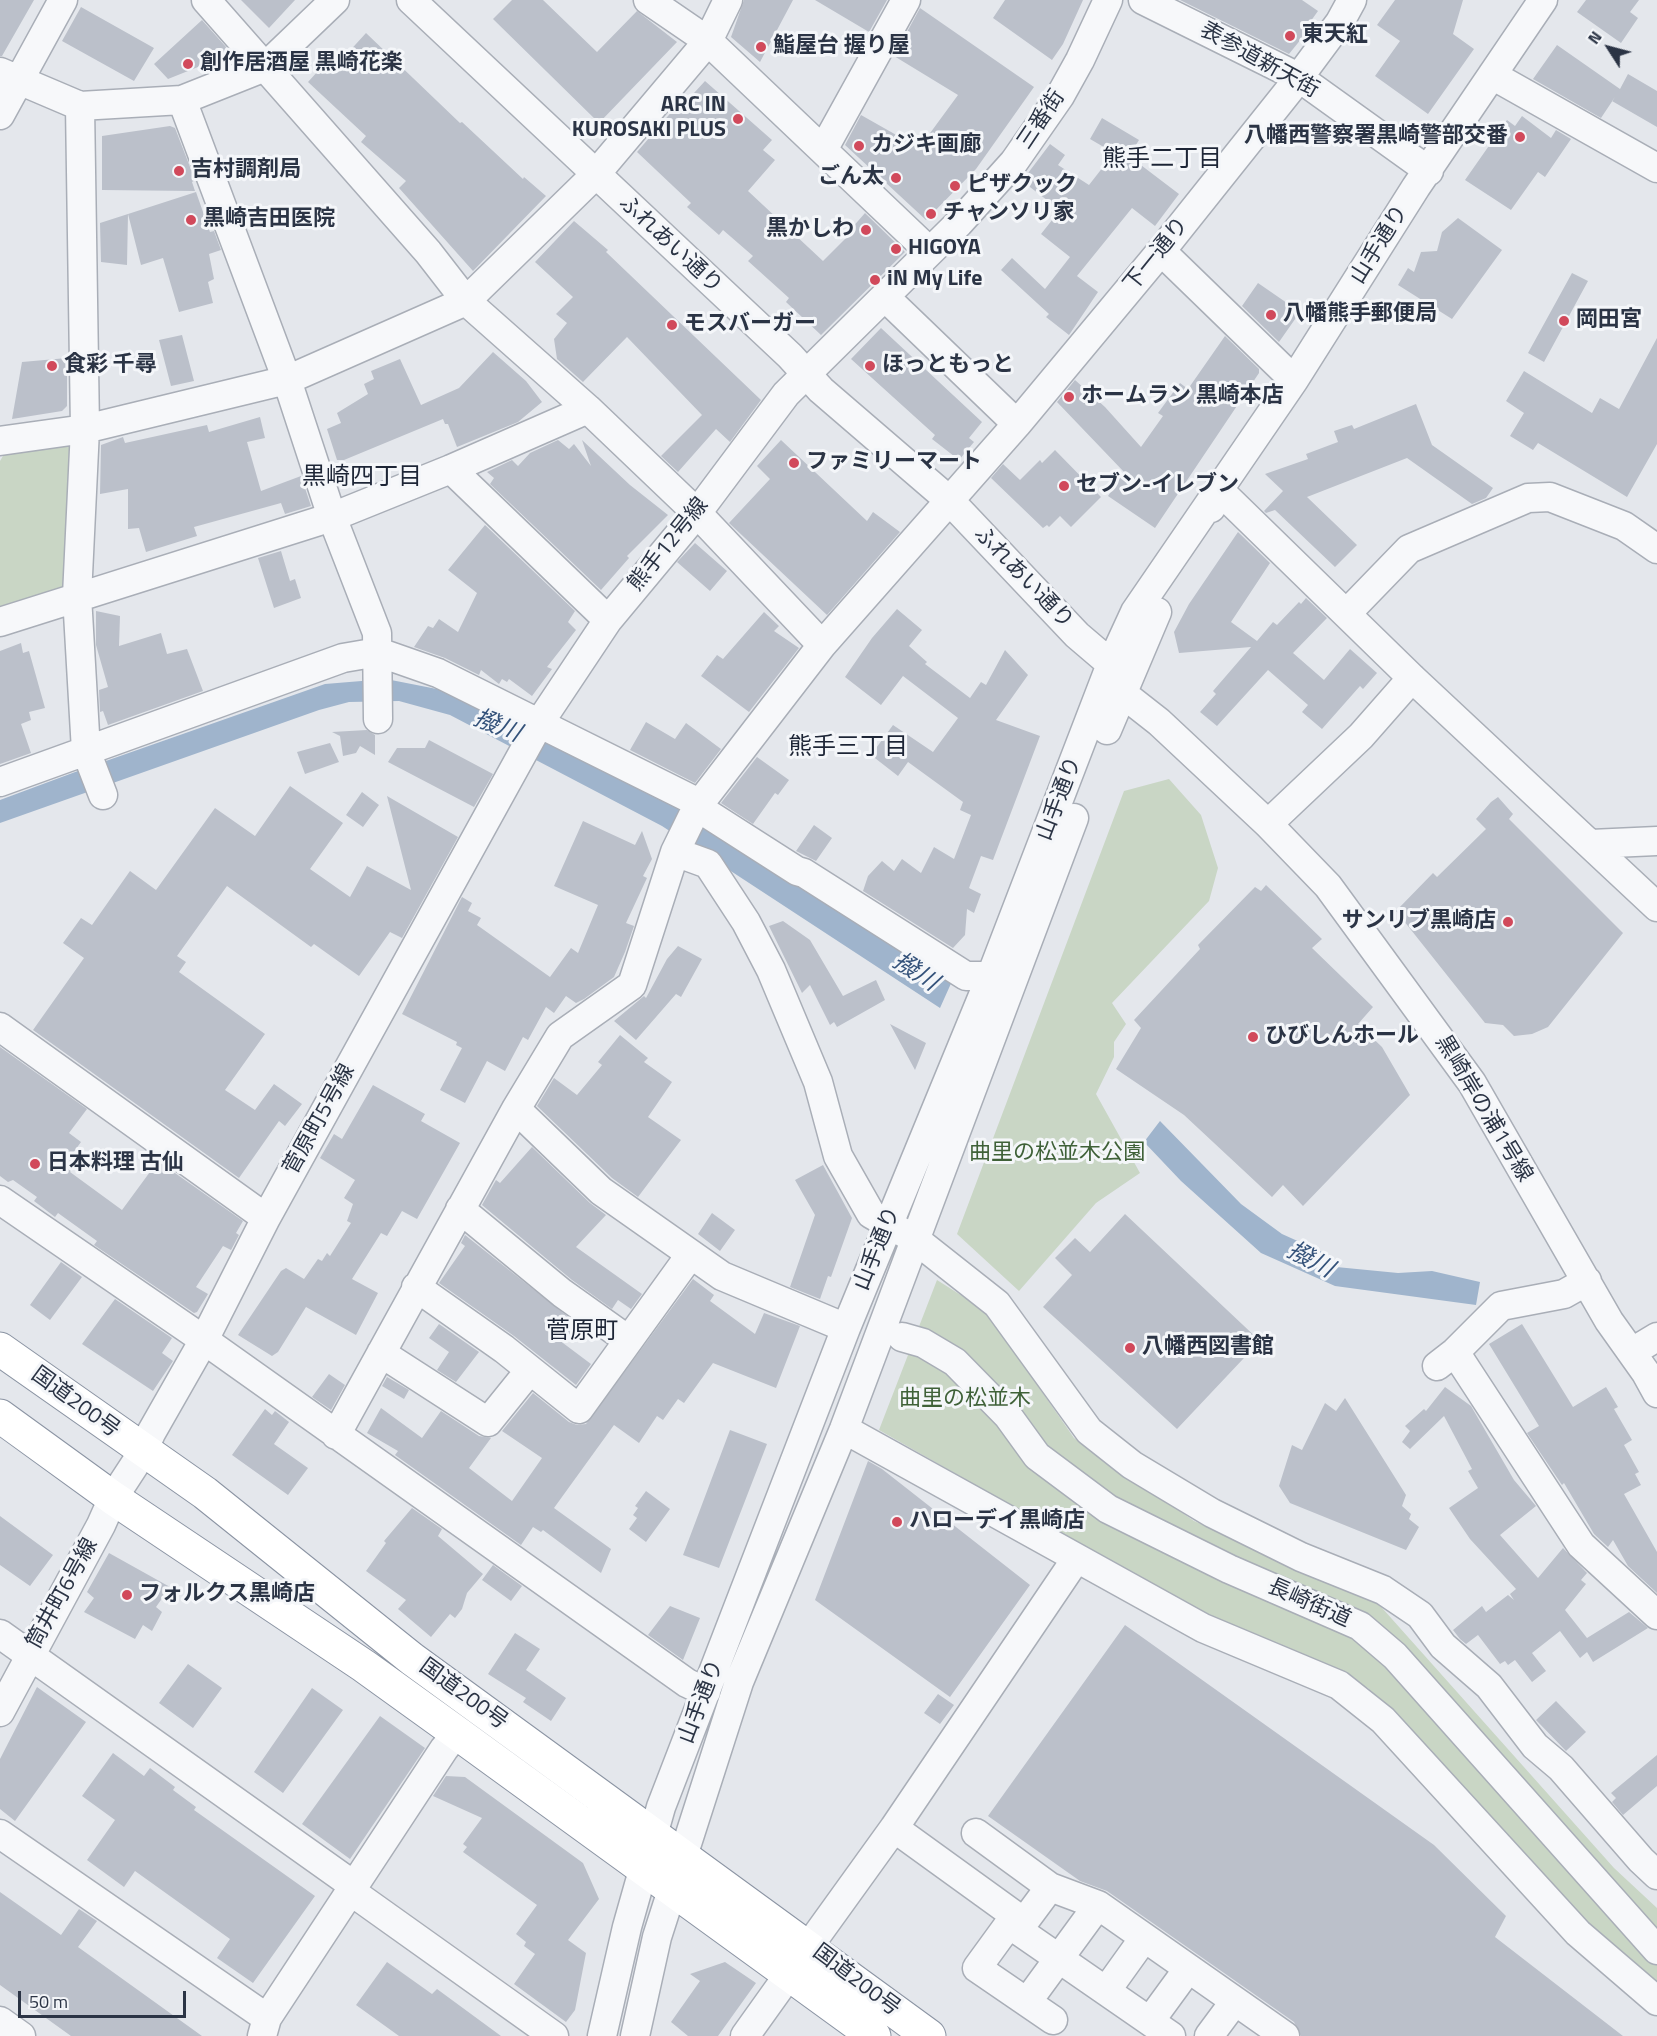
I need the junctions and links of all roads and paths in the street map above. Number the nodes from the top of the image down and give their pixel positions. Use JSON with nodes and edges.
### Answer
{"nodes":[{"id":1,"x":63,"y":0,"type":"edge"},
{"id":2,"x":206,"y":0,"type":"edge"},
{"id":3,"x":335,"y":0,"type":"edge"},
{"id":4,"x":411,"y":0,"type":"edge"},
{"id":5,"x":648,"y":0,"type":"edge"},
{"id":6,"x":728,"y":0,"type":"edge"},
{"id":7,"x":906,"y":0,"type":"edge"},
{"id":8,"x":1108,"y":0,"type":"edge"},
{"id":9,"x":1143,"y":0,"type":"edge"},
{"id":10,"x":1352,"y":0,"type":"edge"},
{"id":11,"x":1543,"y":0,"type":"edge"},
{"id":12,"x":708,"y":41,"type":"junction"},
{"id":13,"x":265,"y":67,"type":"junction"},
{"id":14,"x":1492,"y":75,"type":"junction"},
{"id":15,"x":9,"y":77,"type":"edge"},
{"id":16,"x":1298,"y":77,"type":"junction"},
{"id":17,"x":182,"y":100,"type":"junction"},
{"id":18,"x":80,"y":106,"type":"junction"},
{"id":19,"x":0,"y":115,"type":"edge"},
{"id":20,"x":824,"y":150,"type":"junction"},
{"id":21,"x":1657,"y":168,"type":"edge"},
{"id":22,"x":1429,"y":171,"type":"junction"},
{"id":23,"x":595,"y":175,"type":"junction"},
{"id":24,"x":929,"y":251,"type":"junction"},
{"id":25,"x":1161,"y":251,"type":"junction"},
{"id":26,"x":885,"y":297,"type":"junction"},
{"id":27,"x":466,"y":301,"type":"junction"},
{"id":28,"x":805,"y":374,"type":"junction"},
{"id":29,"x":286,"y":380,"type":"junction"},
{"id":30,"x":1294,"y":380,"type":"junction"},
{"id":31,"x":588,"y":409,"type":"junction"},
{"id":32,"x":1017,"y":424,"type":"junction"},
{"id":33,"x":85,"y":429,"type":"junction"},
{"id":34,"x":0,"y":441,"type":"edge"},
{"id":35,"x":451,"y":469,"type":"junction"},
{"id":36,"x":1220,"y":491,"type":"junction"},
{"id":37,"x":950,"y":501,"type":"junction"},
{"id":38,"x":697,"y":513,"type":"junction"},
{"id":39,"x":332,"y":517,"type":"junction"},
{"id":40,"x":1657,"y":549,"type":"edge"},
{"id":41,"x":77,"y":596,"type":"junction"},
{"id":42,"x":1347,"y":613,"type":"junction"},
{"id":43,"x":608,"y":620,"type":"junction"},
{"id":44,"x":0,"y":622,"type":"edge"},
{"id":45,"x":822,"y":645,"type":"junction"},
{"id":46,"x":379,"y":661,"type":"junction"},
{"id":47,"x":1111,"y":664,"type":"junction"},
{"id":48,"x":1412,"y":678,"type":"junction"},
{"id":49,"x":1122,"y":693,"type":"junction"},
{"id":50,"x":378,"y":713,"type":"dead end"},
{"id":51,"x":540,"y":722,"type":"junction"},
{"id":52,"x":89,"y":759,"type":"junction"},
{"id":53,"x":0,"y":782,"type":"edge"},
{"id":54,"x":103,"y":795,"type":"dead end"},
{"id":55,"x":697,"y":807,"type":"junction"},
{"id":56,"x":1268,"y":824,"type":"junction"},
{"id":57,"x":1657,"y":841,"type":"edge"},
{"id":58,"x":1591,"y":844,"type":"junction"},
{"id":59,"x":675,"y":852,"type":"junction"},
{"id":60,"x":1657,"y":907,"type":"edge"},
{"id":61,"x":991,"y":976,"type":"junction"},
{"id":62,"x":0,"y":1027,"type":"edge"},
{"id":63,"x":516,"y":1109,"type":"junction"},
{"id":64,"x":0,"y":1200,"type":"edge"},
{"id":65,"x":460,"y":1209,"type":"junction"},
{"id":66,"x":266,"y":1218,"type":"junction"},
{"id":67,"x":889,"y":1222,"type":"junction"},
{"id":68,"x":916,"y":1240,"type":"junction"},
{"id":69,"x":691,"y":1254,"type":"junction"},
{"id":70,"x":1587,"y":1281,"type":"junction"},
{"id":71,"x":416,"y":1287,"type":"junction"},
{"id":72,"x":846,"y":1328,"type":"junction"},
{"id":73,"x":1657,"y":1336,"type":"edge"},
{"id":74,"x":902,"y":1337,"type":"dead end"},
{"id":75,"x":628,"y":1340,"type":"junction"},
{"id":76,"x":204,"y":1341,"type":"junction"},
{"id":77,"x":0,"y":1349,"type":"edge"},
{"id":78,"x":1632,"y":1352,"type":"junction"},
{"id":79,"x":381,"y":1353,"type":"junction"},
{"id":80,"x":530,"y":1370,"type":"junction"},
{"id":81,"x":1657,"y":1393,"type":"edge"},
{"id":82,"x":0,"y":1416,"type":"edge"},
{"id":83,"x":844,"y":1429,"type":"junction"},
{"id":84,"x":336,"y":1435,"type":"junction"},
{"id":85,"x":128,"y":1476,"type":"junction"},
{"id":86,"x":1076,"y":1558,"type":"junction"},
{"id":87,"x":1657,"y":1615,"type":"edge"},
{"id":88,"x":0,"y":1634,"type":"edge"},
{"id":89,"x":30,"y":1655,"type":"junction"},
{"id":90,"x":706,"y":1692,"type":"junction"},
{"id":91,"x":0,"y":1712,"type":"edge"},
{"id":92,"x":458,"y":1733,"type":"junction"},
{"id":93,"x":894,"y":1828,"type":"junction"},
{"id":94,"x":975,"y":1833,"type":"dead end"},
{"id":95,"x":0,"y":1834,"type":"edge"},
{"id":96,"x":652,"y":1835,"type":"junction"},
{"id":97,"x":683,"y":1856,"type":"junction"},
{"id":98,"x":643,"y":1868,"type":"junction"},
{"id":99,"x":1657,"y":1875,"type":"edge"},
{"id":100,"x":353,"y":1886,"type":"junction"},
{"id":101,"x":1050,"y":1887,"type":"junction"},
{"id":102,"x":674,"y":1890,"type":"junction"},
{"id":103,"x":1098,"y":1905,"type":"junction"},
{"id":104,"x":1017,"y":1923,"type":"junction"},
{"id":105,"x":1144,"y":1938,"type":"junction"},
{"id":106,"x":809,"y":1946,"type":"junction"},
{"id":107,"x":1657,"y":1950,"type":"edge"},
{"id":108,"x":1058,"y":1958,"type":"junction"},
{"id":109,"x":1188,"y":1969,"type":"junction"},
{"id":110,"x":790,"y":1973,"type":"junction"},
{"id":111,"x":1106,"y":1991,"type":"junction"},
{"id":112,"x":1235,"y":2001,"type":"junction"},
{"id":113,"x":1657,"y":2001,"type":"edge"},
{"id":114,"x":1027,"y":2002,"type":"junction"},
{"id":115,"x":1053,"y":2020,"type":"dead end"},
{"id":116,"x":0,"y":2021,"type":"edge"},
{"id":117,"x":264,"y":2027,"type":"edge"},
{"id":118,"x":1162,"y":2031,"type":"edge"},
{"id":119,"x":1280,"y":2035,"type":"edge"},
{"id":120,"x":21,"y":2036,"type":"edge"},
{"id":121,"x":554,"y":2036,"type":"edge"},
{"id":122,"x":602,"y":2036,"type":"edge"},
{"id":123,"x":635,"y":2036,"type":"edge"},
{"id":124,"x":745,"y":2036,"type":"edge"},
{"id":125,"x":874,"y":2036,"type":"edge"},
{"id":126,"x":929,"y":2036,"type":"edge"},
{"id":127,"x":1209,"y":2036,"type":"edge"}],
"edges":[{"from":1,"to":15,"type":"street"},
{"from":2,"to":13,"type":"street"},
{"from":3,"to":13,"type":"street"},
{"from":4,"to":23,"type":"street","name":"ふれあい通り"},
{"from":5,"to":12,"type":"street"},
{"from":6,"to":12,"type":"street"},
{"from":7,"to":20,"type":"street"},
{"from":8,"to":24,"type":"street","name":"三番街"},
{"from":9,"to":16,"type":"street","name":"表参道新天街"},
{"from":10,"to":16,"type":"street","name":"下一通り"},
{"from":11,"to":14,"type":"street","name":"山手通り"},
{"from":12,"to":20,"type":"street"},
{"from":12,"to":23,"type":"street"},
{"from":13,"to":17,"type":"street"},
{"from":13,"to":27,"type":"street"},
{"from":14,"to":21,"type":"street"},
{"from":14,"to":22,"type":"street","name":"山手通り"},
{"from":15,"to":18,"type":"street"},
{"from":15,"to":19,"type":"street"},
{"from":16,"to":22,"type":"street","name":"表参道新天街"},
{"from":16,"to":25,"type":"street","name":"下一通り"},
{"from":17,"to":18,"type":"street"},
{"from":17,"to":29,"type":"street"},
{"from":18,"to":33,"type":"street"},
{"from":20,"to":24,"type":"street"},
{"from":22,"to":30,"type":"street","name":"山手通り"},
{"from":23,"to":27,"type":"street"},
{"from":23,"to":28,"type":"street","name":"ふれあい通り"},
{"from":24,"to":26,"type":"street","name":"三番街"},
{"from":25,"to":30,"type":"street"},
{"from":25,"to":32,"type":"street","name":"下一通り"},
{"from":26,"to":28,"type":"street","name":"三番街"},
{"from":26,"to":32,"type":"street"},
{"from":27,"to":29,"type":"street"},
{"from":27,"to":31,"type":"street"},
{"from":28,"to":37,"type":"street","name":"ふれあい通り"},
{"from":28,"to":38,"type":"street","name":"熊手12号線"},
{"from":29,"to":33,"type":"street"},
{"from":29,"to":39,"type":"street"},
{"from":30,"to":36,"type":"street","name":"山手通り"},
{"from":31,"to":35,"type":"street"},
{"from":31,"to":38,"type":"street"},
{"from":32,"to":37,"type":"street","name":"下一通り"},
{"from":33,"to":34,"type":"street"},
{"from":33,"to":41,"type":"street"},
{"from":35,"to":39,"type":"street"},
{"from":35,"to":43,"type":"street"},
{"from":36,"to":42,"type":"street"},
{"from":36,"to":47,"type":"street","name":"山手通り"},
{"from":36,"to":49,"type":"street","name":"山手通り"},
{"from":37,"to":45,"type":"street","name":"下一通り"},
{"from":37,"to":47,"type":"street","name":"ふれあい通り"},
{"from":38,"to":43,"type":"street","name":"熊手12号線"},
{"from":38,"to":45,"type":"street"},
{"from":39,"to":41,"type":"street"},
{"from":39,"to":46,"type":"street"},
{"from":40,"to":42,"type":"street"},
{"from":41,"to":44,"type":"street"},
{"from":41,"to":52,"type":"street"},
{"from":42,"to":48,"type":"street"},
{"from":43,"to":51,"type":"street","name":"熊手12号線"},
{"from":45,"to":55,"type":"street","name":"下一通り"},
{"from":46,"to":50,"type":"street"},
{"from":46,"to":51,"type":"street"},
{"from":46,"to":52,"type":"street"},
{"from":47,"to":49,"type":"street"},
{"from":47,"to":61,"type":"street","name":"山手通り"},
{"from":48,"to":56,"type":"street"},
{"from":48,"to":58,"type":"street"},
{"from":49,"to":56,"type":"street","name":"黒崎岸の浦1号線"},
{"from":49,"to":68,"type":"street","name":"山手通り"},
{"from":51,"to":55,"type":"street"},
{"from":51,"to":66,"type":"street","name":"菅原町5号線"},
{"from":52,"to":53,"type":"street"},
{"from":52,"to":54,"type":"street"},
{"from":55,"to":59,"type":"street","name":"下一通り"},
{"from":55,"to":61,"type":"street"},
{"from":56,"to":70,"type":"street","name":"黒崎岸の浦1号線"},
{"from":57,"to":58,"type":"street"},
{"from":58,"to":60,"type":"street"},
{"from":59,"to":63,"type":"street","name":"下一通り"},
{"from":59,"to":67,"type":"street"},
{"from":61,"to":67,"type":"street","name":"山手通り"},
{"from":62,"to":66,"type":"street"},
{"from":63,"to":65,"type":"street","name":"下一通り"},
{"from":63,"to":69,"type":"street"},
{"from":64,"to":76,"type":"street"},
{"from":65,"to":71,"type":"street","name":"下一通り"},
{"from":65,"to":75,"type":"street"},
{"from":66,"to":76,"type":"street","name":"菅原町5号線"},
{"from":67,"to":68,"type":"street"},
{"from":67,"to":72,"type":"street","name":"山手通り"},
{"from":68,"to":83,"type":"street","name":"山手通り"},
{"from":68,"to":99,"type":"street"},
{"from":69,"to":72,"type":"street"},
{"from":69,"to":75,"type":"street"},
{"from":70,"to":78,"type":"street","name":"黒崎岸の浦1号線"},
{"from":70,"to":87,"type":"street"},
{"from":71,"to":79,"type":"street","name":"下一通り"},
{"from":71,"to":80,"type":"street"},
{"from":72,"to":90,"type":"street","name":"山手通り"},
{"from":73,"to":78,"type":"street"},
{"from":74,"to":107,"type":"street","name":"長崎街道"},
{"from":75,"to":80,"type":"street"},
{"from":76,"to":84,"type":"street"},
{"from":76,"to":85,"type":"street","name":"菅原町5号線"},
{"from":77,"to":85,"type":"highway","name":"国道200号"},
{"from":78,"to":81,"type":"street","name":"黒崎岸の浦1号線"},
{"from":79,"to":80,"type":"street"},
{"from":79,"to":84,"type":"street","name":"下一通り"},
{"from":82,"to":85,"type":"highway","name":"国道200号"},
{"from":83,"to":86,"type":"street"},
{"from":83,"to":97,"type":"street","name":"山手通り"},
{"from":84,"to":90,"type":"street"},
{"from":85,"to":89,"type":"street","name":"筒井町6号線"},
{"from":85,"to":92,"type":"highway","name":"国道200号"},
{"from":85,"to":96,"type":"highway","name":"国道200号"},
{"from":86,"to":93,"type":"street"},
{"from":86,"to":113,"type":"street"},
{"from":88,"to":89,"type":"street"},
{"from":89,"to":91,"type":"street","name":"筒井町6号線"},
{"from":89,"to":100,"type":"street"},
{"from":90,"to":96,"type":"street","name":"山手通り"},
{"from":92,"to":98,"type":"highway","name":"国道200号"},
{"from":92,"to":100,"type":"street"},
{"from":93,"to":104,"type":"street"},
{"from":93,"to":106,"type":"street"},
{"from":94,"to":101,"type":"street"},
{"from":95,"to":117,"type":"street"},
{"from":96,"to":97,"type":"highway","name":"国道200号"},
{"from":96,"to":98,"type":"street","name":"山手通り"},
{"from":97,"to":102,"type":"street","name":"山手通り"},
{"from":97,"to":106,"type":"highway","name":"国道200号"},
{"from":98,"to":102,"type":"highway","name":"国道200号"},
{"from":98,"to":122,"type":"street","name":"山手通り"},
{"from":100,"to":117,"type":"street"},
{"from":100,"to":121,"type":"street"},
{"from":101,"to":103,"type":"street"},
{"from":101,"to":104,"type":"street"},
{"from":102,"to":110,"type":"highway","name":"国道200号"},
{"from":102,"to":123,"type":"street","name":"山手通り"},
{"from":103,"to":105,"type":"street"},
{"from":103,"to":108,"type":"street"},
{"from":104,"to":108,"type":"street"},
{"from":104,"to":114,"type":"street"},
{"from":105,"to":109,"type":"street"},
{"from":105,"to":111,"type":"street"},
{"from":106,"to":126,"type":"highway","name":"国道200号"},
{"from":108,"to":111,"type":"street"},
{"from":108,"to":114,"type":"street"},
{"from":109,"to":112,"type":"street"},
{"from":109,"to":118,"type":"street"},
{"from":110,"to":124,"type":"street"},
{"from":110,"to":125,"type":"highway","name":"国道200号"},
{"from":111,"to":118,"type":"street"},
{"from":112,"to":119,"type":"street"},
{"from":112,"to":127,"type":"street"},
{"from":114,"to":115,"type":"street"},
{"from":116,"to":120,"type":"street"}]}
